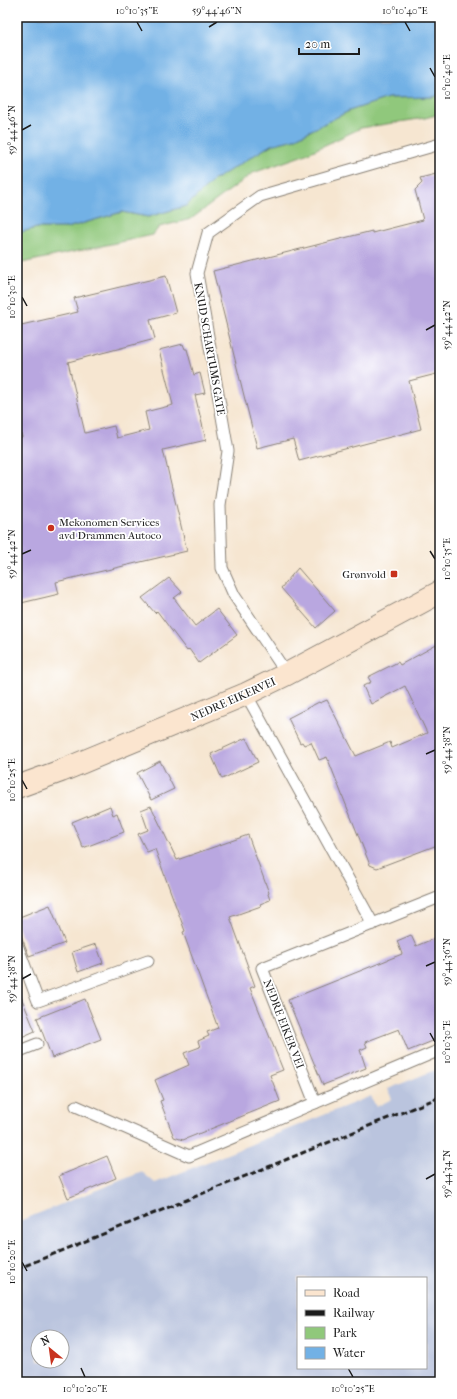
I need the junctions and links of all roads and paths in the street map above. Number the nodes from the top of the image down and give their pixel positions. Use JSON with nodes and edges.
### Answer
{"nodes":[{"id":1,"x":440,"y":144,"type":"edge"},
{"id":2,"x":440,"y":592,"type":"edge"},
{"id":3,"x":287,"y":674,"type":"junction"},
{"id":4,"x":246,"y":694,"type":"junction"},
{"id":5,"x":17,"y":787,"type":"edge"},
{"id":6,"x":440,"y":897,"type":"edge"},
{"id":7,"x":373,"y":924,"type":"junction"},
{"id":8,"x":17,"y":945,"type":"edge"},
{"id":9,"x":148,"y":961,"type":"dead end"},
{"id":10,"x":36,"y":1044,"type":"dead end"},
{"id":11,"x":440,"y":1050,"type":"edge"},
{"id":12,"x":17,"y":1052,"type":"edge"},
{"id":13,"x":315,"y":1103,"type":"junction"},
{"id":14,"x":76,"y":1106,"type":"dead end"}],
"edges":[{"from":1,"to":3,"type":"lane","name":"KNUD SCHARTUMS GATE"},
{"from":2,"to":3,"type":"main road","name":"NEDRE EIKERVEI"},
{"from":3,"to":4,"type":"main road","name":"NEDRE EIKERVEI"},
{"from":4,"to":5,"type":"main road","name":"NEDRE EIKERVEI"},
{"from":4,"to":7,"type":"lane"},
{"from":6,"to":7,"type":"lane","name":"NEDRE EIKER VEI"},
{"from":7,"to":13,"type":"lane","name":"NEDRE EIKER VEI"},
{"from":8,"to":9,"type":"lane"},
{"from":10,"to":12,"type":"lane"},
{"from":11,"to":13,"type":"lane"},
{"from":13,"to":14,"type":"lane"}]}
